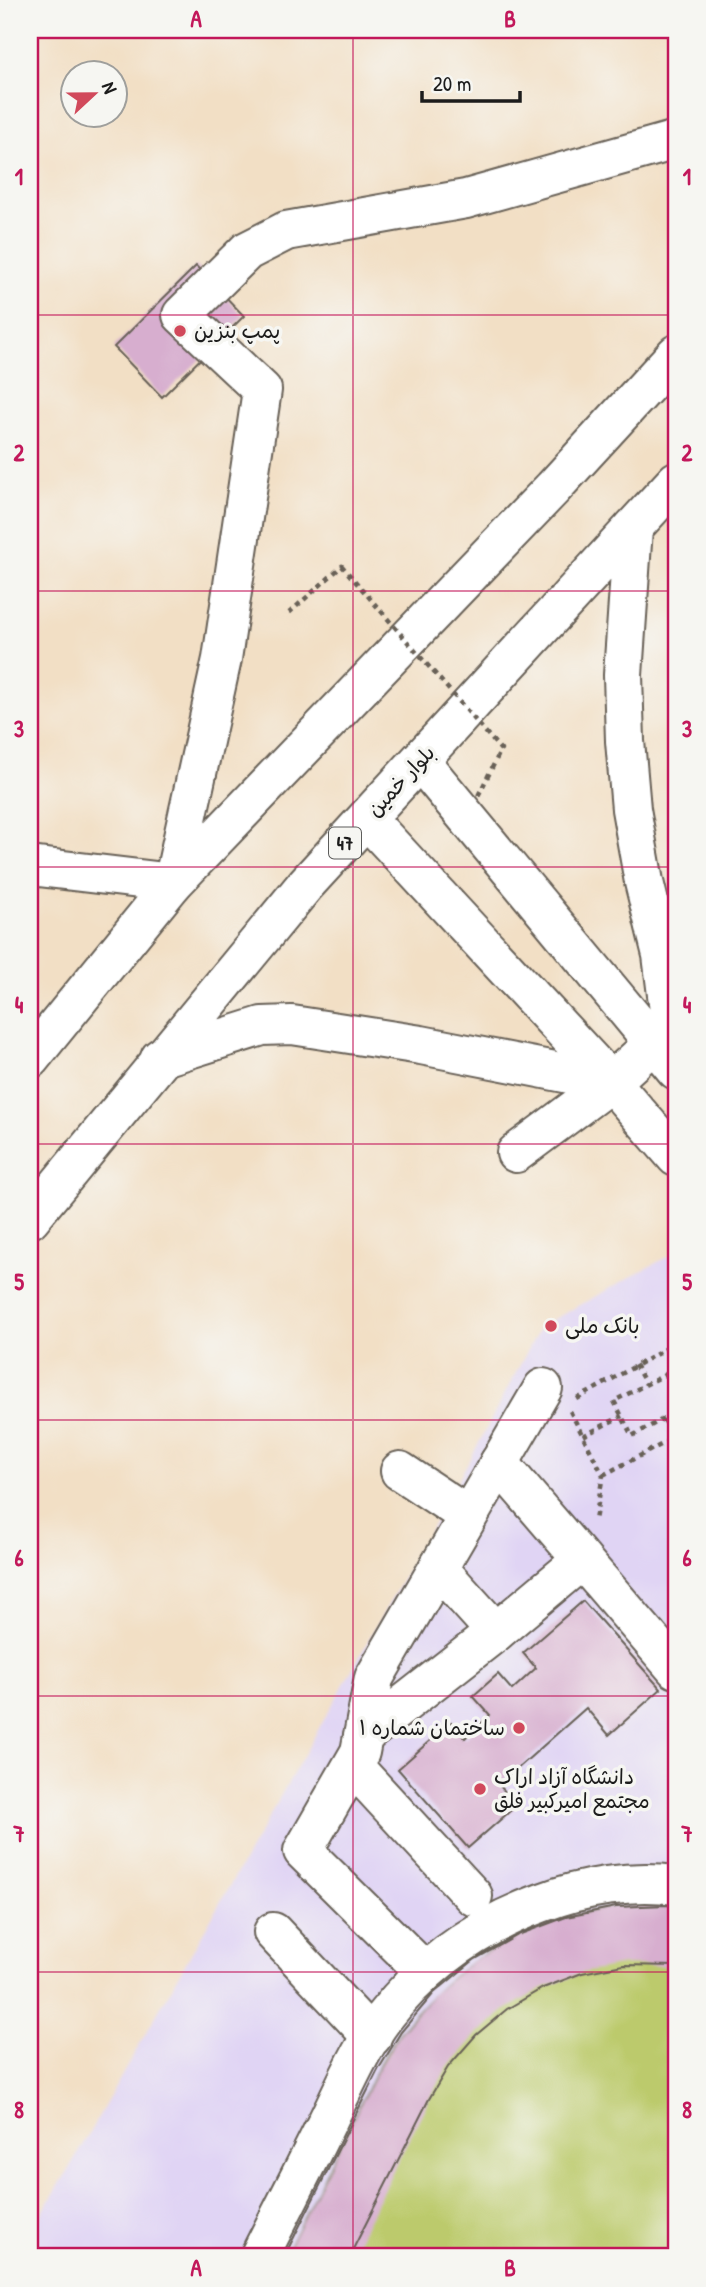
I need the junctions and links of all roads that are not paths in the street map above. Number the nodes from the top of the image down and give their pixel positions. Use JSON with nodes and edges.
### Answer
{"nodes":[{"id":1,"x":676,"y":140,"type":"edge"},
{"id":2,"x":676,"y":354,"type":"edge"},
{"id":3,"x":676,"y":481,"type":"edge"},
{"id":4,"x":633,"y":528,"type":"junction"},
{"id":5,"x":421,"y":761,"type":"junction"},
{"id":6,"x":367,"y":819,"type":"junction"},
{"id":7,"x":30,"y":866,"type":"edge"},
{"id":8,"x":173,"y":883,"type":"junction"},
{"id":9,"x":666,"y":1056,"type":"edge"},
{"id":10,"x":160,"y":1058,"type":"junction"},
{"id":11,"x":30,"y":1059,"type":"edge"},
{"id":12,"x":611,"y":1083,"type":"junction"},
{"id":13,"x":516,"y":1153,"type":"dead end"},
{"id":14,"x":676,"y":1157,"type":"edge"},
{"id":15,"x":30,"y":1219,"type":"edge"},
{"id":16,"x":557,"y":1403,"type":"road end"},
{"id":17,"x":499,"y":1463,"type":"junction"},
{"id":18,"x":400,"y":1471,"type":"dead end"},
{"id":19,"x":468,"y":1516,"type":"junction"},
{"id":20,"x":582,"y":1560,"type":"junction"},
{"id":21,"x":438,"y":1568,"type":"junction"},
{"id":22,"x":496,"y":1632,"type":"junction"},
{"id":23,"x":676,"y":1669,"type":"edge"},
{"id":24,"x":358,"y":1751,"type":"junction"},
{"id":25,"x":676,"y":1885,"type":"edge"},
{"id":26,"x":473,"y":1896,"type":"dead end"},
{"id":27,"x":272,"y":1932,"type":"dead end"},
{"id":28,"x":414,"y":1961,"type":"dead end"},
{"id":29,"x":372,"y":2037,"type":"junction"},
{"id":30,"x":259,"y":2257,"type":"edge"}],
"edges":[{"from":1,"to":8,"type":"main road"},
{"from":2,"to":8,"type":"main road"},
{"from":3,"to":4,"type":"main road","name":"بلوار خمین","number":"47"},
{"from":4,"to":5,"type":"main road","name":"بلوار خمین","number":"47"},
{"from":4,"to":9,"type":"main road"},
{"from":5,"to":6,"type":"main road","name":"بلوار خمین","number":"47"},
{"from":5,"to":9,"type":"main road"},
{"from":6,"to":10,"type":"main road","name":"بلوار خمین","number":"47"},
{"from":6,"to":12,"type":"main road"},
{"from":7,"to":8,"type":"main road"},
{"from":8,"to":11,"type":"main road"},
{"from":9,"to":12,"type":"main road"},
{"from":10,"to":12,"type":"main road"},
{"from":10,"to":15,"type":"main road","name":"بلوار خمین","number":"47"},
{"from":12,"to":13,"type":"main road"},
{"from":12,"to":14,"type":"main road"},
{"from":16,"to":17,"type":"main road"},
{"from":17,"to":19,"type":"main road"},
{"from":17,"to":20,"type":"main road"},
{"from":18,"to":19,"type":"main road"},
{"from":19,"to":21,"type":"main road"},
{"from":20,"to":22,"type":"main road"},
{"from":20,"to":23,"type":"main road"},
{"from":21,"to":22,"type":"main road"},
{"from":21,"to":24,"type":"main road"},
{"from":22,"to":24,"type":"main road"},
{"from":24,"to":26,"type":"main road"},
{"from":24,"to":28,"type":"main road"},
{"from":25,"to":29,"type":"main road"},
{"from":27,"to":29,"type":"main road"},
{"from":29,"to":30,"type":"main road"}]}
